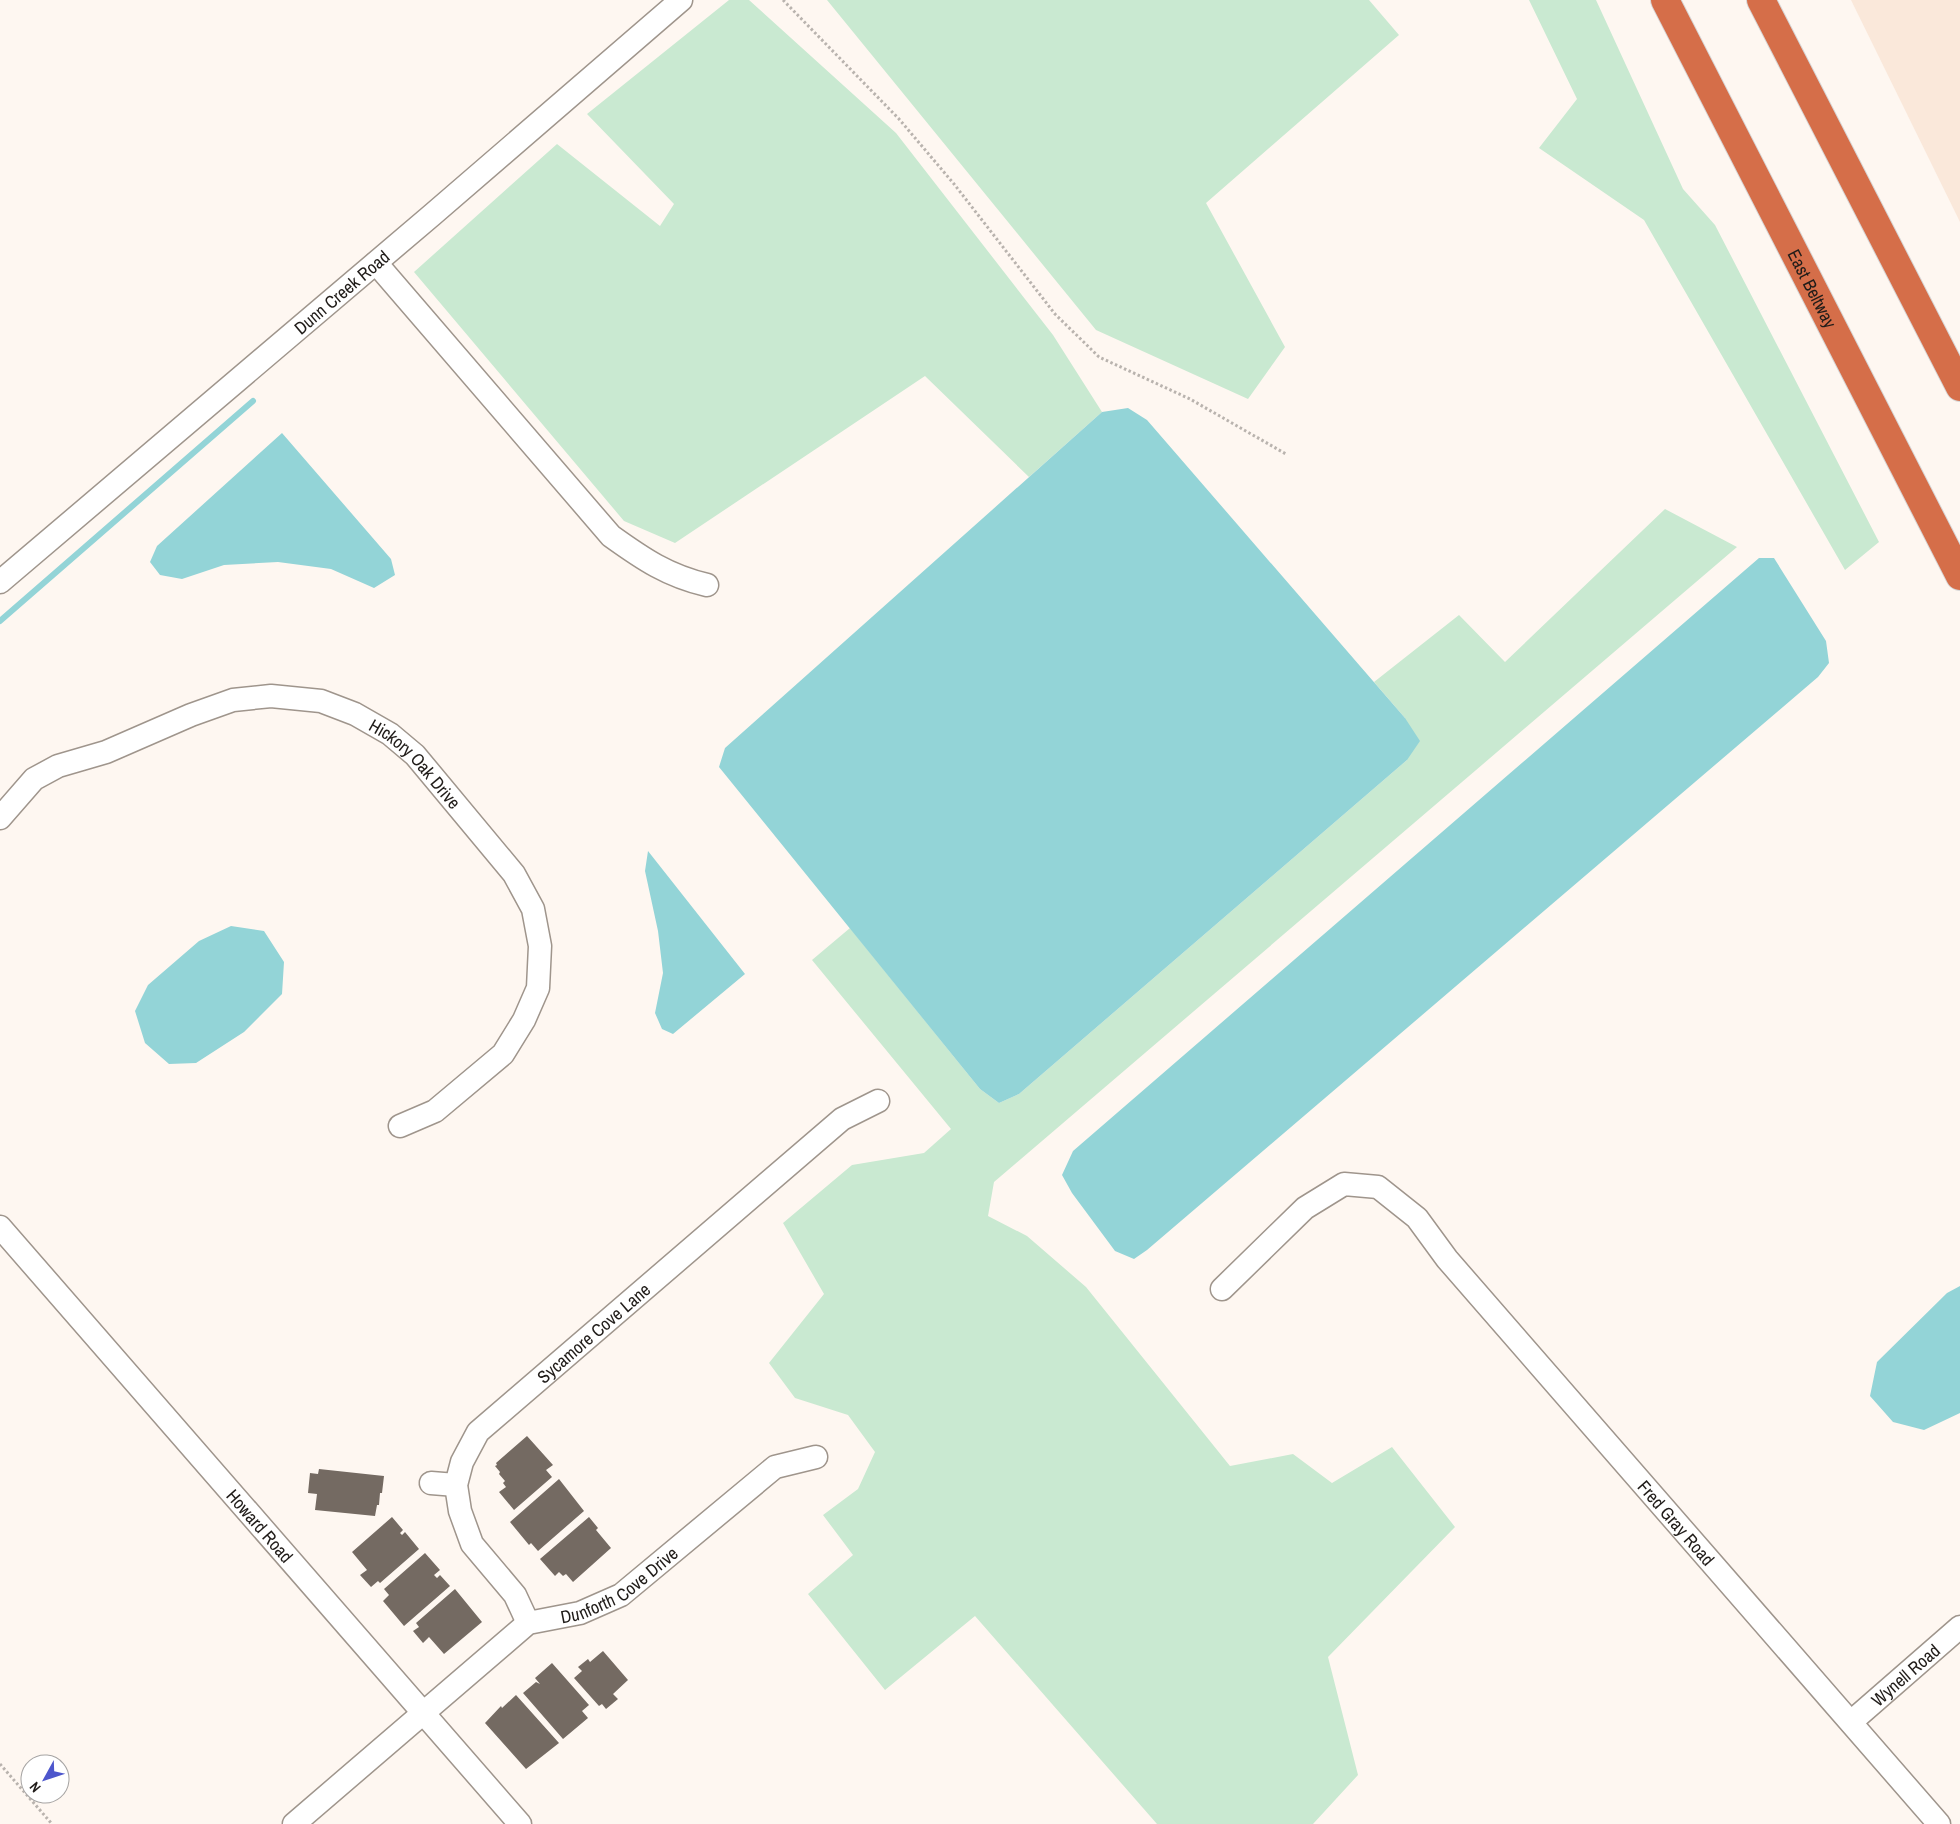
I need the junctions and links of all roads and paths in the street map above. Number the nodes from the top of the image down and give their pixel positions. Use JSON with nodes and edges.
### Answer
{"nodes":[{"id":1,"x":681,"y":0,"type":"edge"},
{"id":2,"x":783,"y":0,"type":"edge"},
{"id":3,"x":1665,"y":0,"type":"edge"},
{"id":4,"x":1761,"y":0,"type":"edge"},
{"id":5,"x":1800,"y":76,"type":"junction"},
{"id":6,"x":376,"y":263,"type":"junction"},
{"id":7,"x":1960,"y":351,"type":"edge"},
{"id":8,"x":1960,"y":387,"type":"edge"},
{"id":9,"x":1286,"y":454,"type":"dead end"},
{"id":10,"x":1960,"y":576,"type":"edge"},
{"id":11,"x":0,"y":582,"type":"edge"},
{"id":12,"x":707,"y":585,"type":"dead end"},
{"id":13,"x":0,"y":818,"type":"edge"},
{"id":14,"x":878,"y":1101,"type":"dead end"},
{"id":15,"x":400,"y":1126,"type":"dead end"},
{"id":16,"x":0,"y":1228,"type":"edge"},
{"id":17,"x":1222,"y":1289,"type":"dead end"},
{"id":18,"x":816,"y":1457,"type":"dead end"},
{"id":19,"x":431,"y":1483,"type":"dead end"},
{"id":20,"x":456,"y":1485,"type":"junction"},
{"id":21,"x":528,"y":1623,"type":"junction"},
{"id":22,"x":1960,"y":1627,"type":"edge"},
{"id":23,"x":422,"y":1713,"type":"junction"},
{"id":24,"x":1851,"y":1722,"type":"junction"},
{"id":25,"x":0,"y":1764,"type":"edge"},
{"id":26,"x":52,"y":1824,"type":"edge"},
{"id":27,"x":294,"y":1824,"type":"edge"},
{"id":28,"x":520,"y":1824,"type":"edge"},
{"id":29,"x":1939,"y":1824,"type":"edge"}],
"edges":[{"from":1,"to":6,"type":"street","name":"Dunn Creek Road"},
{"from":2,"to":9,"type":"path"},
{"from":3,"to":10,"type":"highway","name":"East Beltway"},
{"from":4,"to":5,"type":"highway"},
{"from":5,"to":7,"type":"highway"},
{"from":5,"to":8,"type":"highway"},
{"from":6,"to":11,"type":"street","name":"Dunn Creek Road"},
{"from":6,"to":12,"type":"street"},
{"from":13,"to":15,"type":"street","name":"Hickory Oak Drive"},
{"from":14,"to":20,"type":"street","name":"Sycamore Cove Lane"},
{"from":16,"to":23,"type":"street","name":"Howard Road"},
{"from":17,"to":24,"type":"street","name":"Fred Gray Road"},
{"from":18,"to":21,"type":"street","name":"Dunforth Cove Drive"},
{"from":19,"to":20,"type":"street"},
{"from":20,"to":21,"type":"street","name":"Sycamore Cove Lane"},
{"from":21,"to":23,"type":"street","name":"Dunforth Cove Drive"},
{"from":22,"to":24,"type":"street","name":"Wynell Road"},
{"from":23,"to":27,"type":"street","name":"Dunforth Cove Drive"},
{"from":23,"to":28,"type":"street","name":"Howard Road"},
{"from":24,"to":29,"type":"street","name":"Fred Gray Road"},
{"from":25,"to":26,"type":"path"}]}
